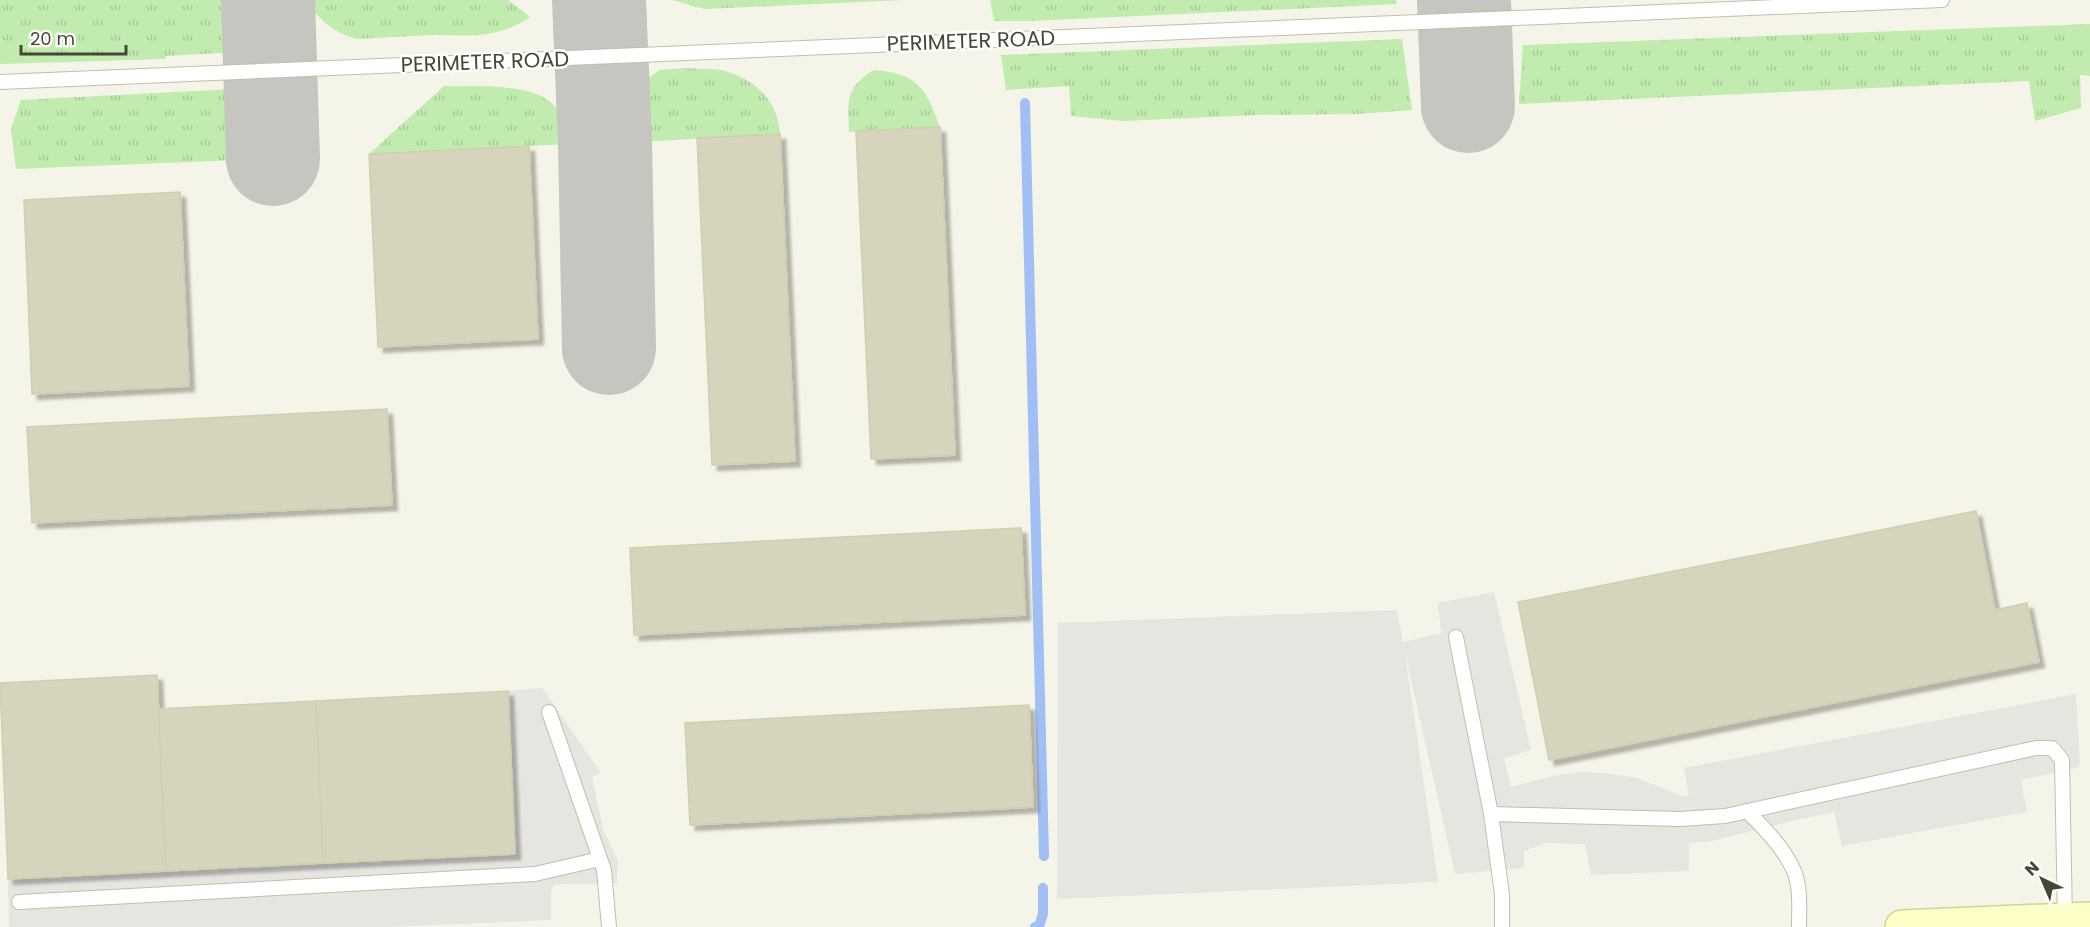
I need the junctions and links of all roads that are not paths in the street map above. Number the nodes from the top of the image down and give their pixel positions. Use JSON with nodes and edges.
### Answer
{"nodes":[{"id":1,"x":1942,"y":0,"type":"edge"},
{"id":2,"x":0,"y":82,"type":"edge"},
{"id":3,"x":1456,"y":637,"type":"dead end"},
{"id":4,"x":549,"y":712,"type":"dead end"},
{"id":5,"x":1747,"y":811,"type":"junction"},
{"id":6,"x":1491,"y":814,"type":"junction"},
{"id":7,"x":600,"y":859,"type":"junction"},
{"id":8,"x":19,"y":902,"type":"dead end"},
{"id":9,"x":2078,"y":920,"type":"edge"},
{"id":10,"x":609,"y":927,"type":"edge"},
{"id":11,"x":1502,"y":927,"type":"edge"},
{"id":12,"x":1799,"y":927,"type":"edge"},
{"id":13,"x":1902,"y":927,"type":"edge"}],
"edges":[{"from":1,"to":2,"type":"lane","name":"PERIMETER ROAD"},
{"from":3,"to":6,"type":"lane"},
{"from":4,"to":7,"type":"lane"},
{"from":5,"to":6,"type":"lane"},
{"from":5,"to":9,"type":"lane"},
{"from":5,"to":12,"type":"lane"},
{"from":6,"to":11,"type":"lane"},
{"from":7,"to":8,"type":"lane"},
{"from":7,"to":10,"type":"lane"},
{"from":9,"to":13,"type":"street"}]}
